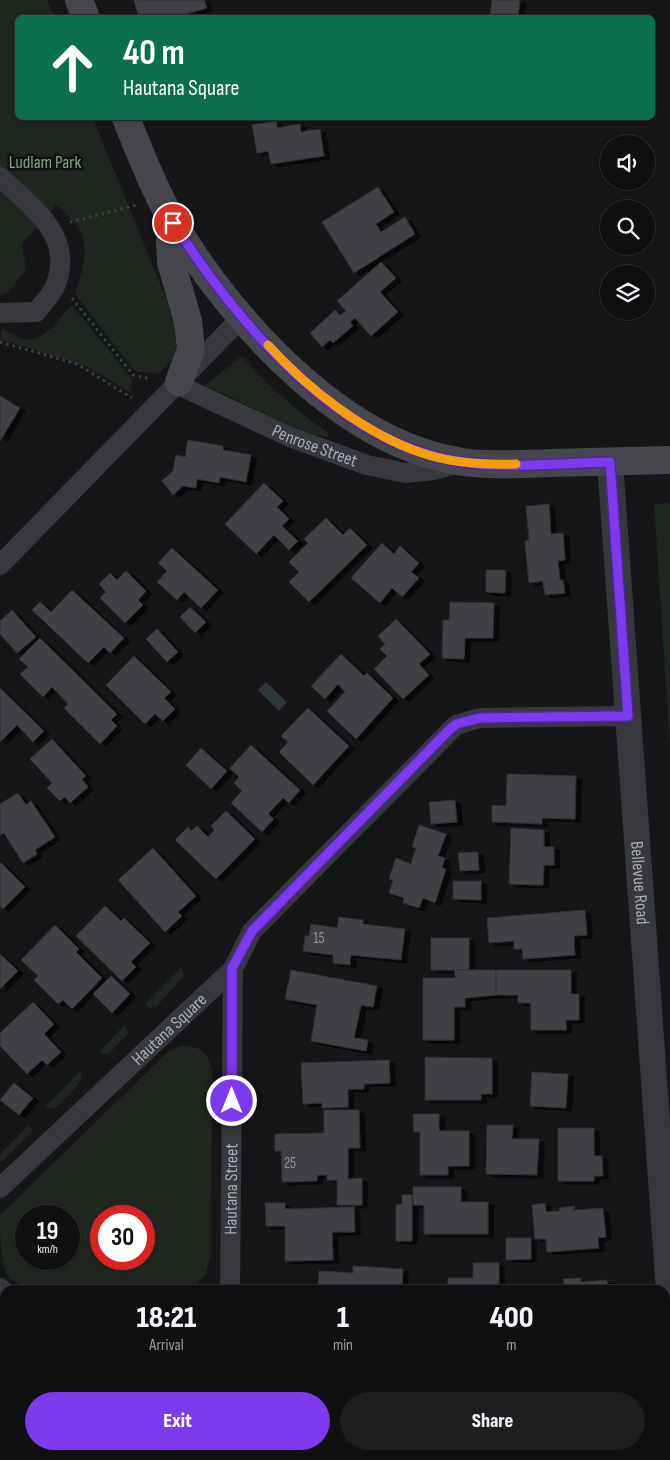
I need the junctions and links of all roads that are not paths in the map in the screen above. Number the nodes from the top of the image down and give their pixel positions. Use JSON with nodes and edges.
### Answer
{"nodes":[{"id":1,"x":79,"y":0,"type":"edge"},
{"id":2,"x":85,"y":15,"type":"edge"},
{"id":3,"x":127,"y":120,"type":"edge"},
{"id":4,"x":0,"y":177,"type":"edge"},
{"id":5,"x":168,"y":211,"type":"junction"},
{"id":6,"x":0,"y":313,"type":"edge"},
{"id":7,"x":242,"y":317,"type":"junction"},
{"id":8,"x":178,"y":383,"type":"junction"},
{"id":9,"x":670,"y":460,"type":"edge"},
{"id":10,"x":462,"y":462,"type":"junction"},
{"id":11,"x":610,"y":462,"type":"junction"},
{"id":12,"x":0,"y":565,"type":"edge"},
{"id":13,"x":628,"y":716,"type":"junction"},
{"id":14,"x":232,"y":968,"type":"junction"},
{"id":15,"x":0,"y":1188,"type":"edge"},
{"id":16,"x":230,"y":1285,"type":"edge"},
{"id":17,"x":669,"y":1285,"type":"edge"}],
"edges":[{"from":1,"to":2,"type":"main road"},
{"from":3,"to":5,"type":"main road"},
{"from":4,"to":6,"type":"street"},
{"from":5,"to":7,"type":"main road"},
{"from":5,"to":8,"type":"main road"},
{"from":7,"to":8,"type":"street"},
{"from":7,"to":10,"type":"main road"},
{"from":8,"to":10,"type":"street","name":"Penrose Street"},
{"from":8,"to":12,"type":"street"},
{"from":9,"to":11,"type":"main road"},
{"from":10,"to":11,"type":"main road"},
{"from":11,"to":13,"type":"street","name":"Bellevue Road"},
{"from":13,"to":14,"type":"street","name":"Hautana Square"},
{"from":13,"to":17,"type":"street","name":"Bellevue Road"},
{"from":14,"to":15,"type":"street","name":"Hautana Square"},
{"from":14,"to":16,"type":"street","name":"Hautana Street"}]}
